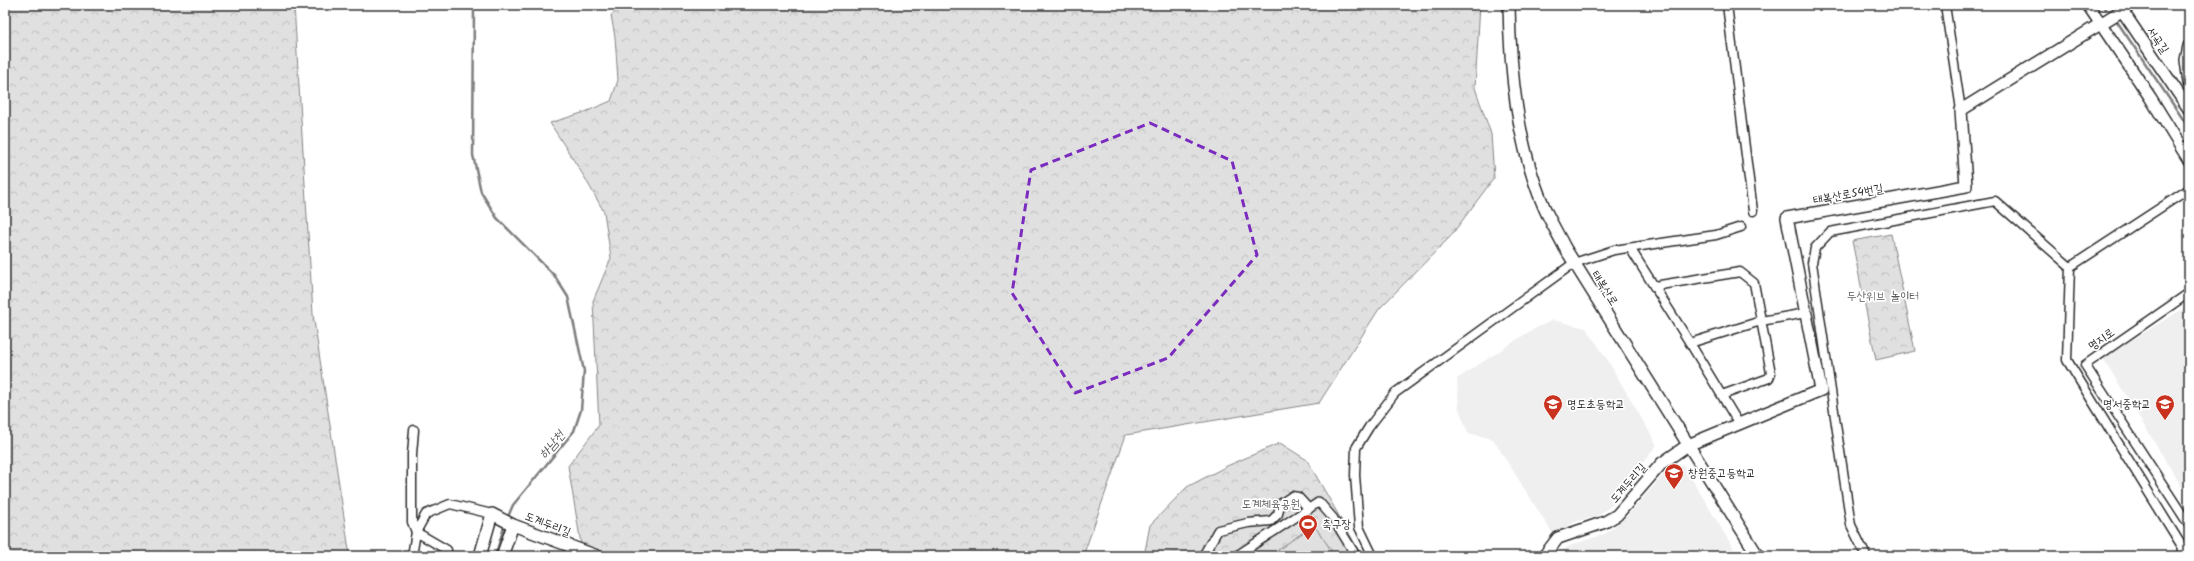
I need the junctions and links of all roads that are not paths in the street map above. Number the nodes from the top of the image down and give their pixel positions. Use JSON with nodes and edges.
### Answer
{"nodes":[{"id":1,"x":1509,"y":5,"type":"edge"},
{"id":2,"x":1727,"y":5,"type":"edge"},
{"id":3,"x":1945,"y":5,"type":"edge"},
{"id":4,"x":2088,"y":5,"type":"edge"},
{"id":5,"x":2124,"y":7,"type":"edge"},
{"id":6,"x":2100,"y":24,"type":"junction"},
{"id":7,"x":2189,"y":46,"type":"edge"},
{"id":8,"x":2189,"y":83,"type":"edge"},
{"id":9,"x":2189,"y":109,"type":"edge"},
{"id":10,"x":1961,"y":110,"type":"junction"},
{"id":11,"x":2189,"y":160,"type":"edge"},
{"id":12,"x":2189,"y":189,"type":"edge"},
{"id":13,"x":1753,"y":211,"type":"dead end"},
{"id":14,"x":1741,"y":227,"type":"dead end"},
{"id":15,"x":1630,"y":248,"type":"junction"},
{"id":16,"x":1574,"y":263,"type":"junction"},
{"id":17,"x":2070,"y":267,"type":"junction"},
{"id":18,"x":1654,"y":286,"type":"junction"},
{"id":19,"x":2189,"y":293,"type":"edge"},
{"id":20,"x":1806,"y":313,"type":"junction"},
{"id":21,"x":1762,"y":322,"type":"junction"},
{"id":22,"x":1690,"y":343,"type":"junction"},
{"id":23,"x":1722,"y":396,"type":"junction"},
{"id":24,"x":1740,"y":424,"type":"junction"},
{"id":25,"x":414,"y":430,"type":"dead end"},
{"id":26,"x":1688,"y":445,"type":"junction"},
{"id":27,"x":1309,"y":509,"type":"junction"},
{"id":28,"x":495,"y":515,"type":"junction"},
{"id":29,"x":512,"y":524,"type":"junction"},
{"id":30,"x":2189,"y":525,"type":"edge"},
{"id":31,"x":416,"y":532,"type":"junction"},
{"id":32,"x":570,"y":552,"type":"edge"},
{"id":33,"x":412,"y":556,"type":"edge"},
{"id":34,"x":446,"y":556,"type":"edge"},
{"id":35,"x":480,"y":556,"type":"edge"},
{"id":36,"x":502,"y":556,"type":"edge"},
{"id":37,"x":597,"y":556,"type":"edge"},
{"id":38,"x":1203,"y":556,"type":"edge"},
{"id":39,"x":1236,"y":556,"type":"edge"},
{"id":40,"x":1356,"y":556,"type":"edge"},
{"id":41,"x":1372,"y":556,"type":"edge"},
{"id":42,"x":1544,"y":556,"type":"edge"},
{"id":43,"x":1758,"y":556,"type":"edge"},
{"id":44,"x":1866,"y":556,"type":"edge"},
{"id":45,"x":2182,"y":556,"type":"edge"}],
"edges":[{"from":1,"to":16,"type":"street","name":"태복산로"},
{"from":2,"to":13,"type":"street"},
{"from":3,"to":10,"type":"street"},
{"from":4,"to":6,"type":"street"},
{"from":5,"to":6,"type":"street"},
{"from":5,"to":9,"type":"street","name":"서곡길"},
{"from":6,"to":10,"type":"street"},
{"from":6,"to":11,"type":"street"},
{"from":7,"to":8,"type":"street"},
{"from":10,"to":20,"type":"street","name":"태복산로54번길"},
{"from":12,"to":17,"type":"street"},
{"from":14,"to":15,"type":"street"},
{"from":15,"to":16,"type":"street"},
{"from":15,"to":18,"type":"street"},
{"from":16,"to":26,"type":"street","name":"태복산로"},
{"from":16,"to":41,"type":"street"},
{"from":17,"to":44,"type":"street"},
{"from":17,"to":45,"type":"street"},
{"from":18,"to":21,"type":"street"},
{"from":18,"to":22,"type":"street"},
{"from":19,"to":30,"type":"street","name":"명지로"},
{"from":20,"to":21,"type":"street"},
{"from":20,"to":24,"type":"street","name":"태복산로54번길"},
{"from":21,"to":22,"type":"street"},
{"from":21,"to":23,"type":"street"},
{"from":22,"to":23,"type":"street"},
{"from":23,"to":24,"type":"street"},
{"from":24,"to":26,"type":"street","name":"태복산로54번길"},
{"from":25,"to":31,"type":"street"},
{"from":26,"to":42,"type":"street","name":"도계두리길"},
{"from":26,"to":43,"type":"street","name":"태복산로"},
{"from":27,"to":38,"type":"street"},
{"from":27,"to":39,"type":"street"},
{"from":27,"to":40,"type":"street"},
{"from":28,"to":29,"type":"street","name":"도계두리길"},
{"from":28,"to":31,"type":"street"},
{"from":28,"to":35,"type":"street"},
{"from":29,"to":32,"type":"street","name":"도계두리길"},
{"from":29,"to":36,"type":"street"},
{"from":31,"to":33,"type":"street"},
{"from":31,"to":34,"type":"street"},
{"from":32,"to":37,"type":"street","name":"도계두리길"}]}
